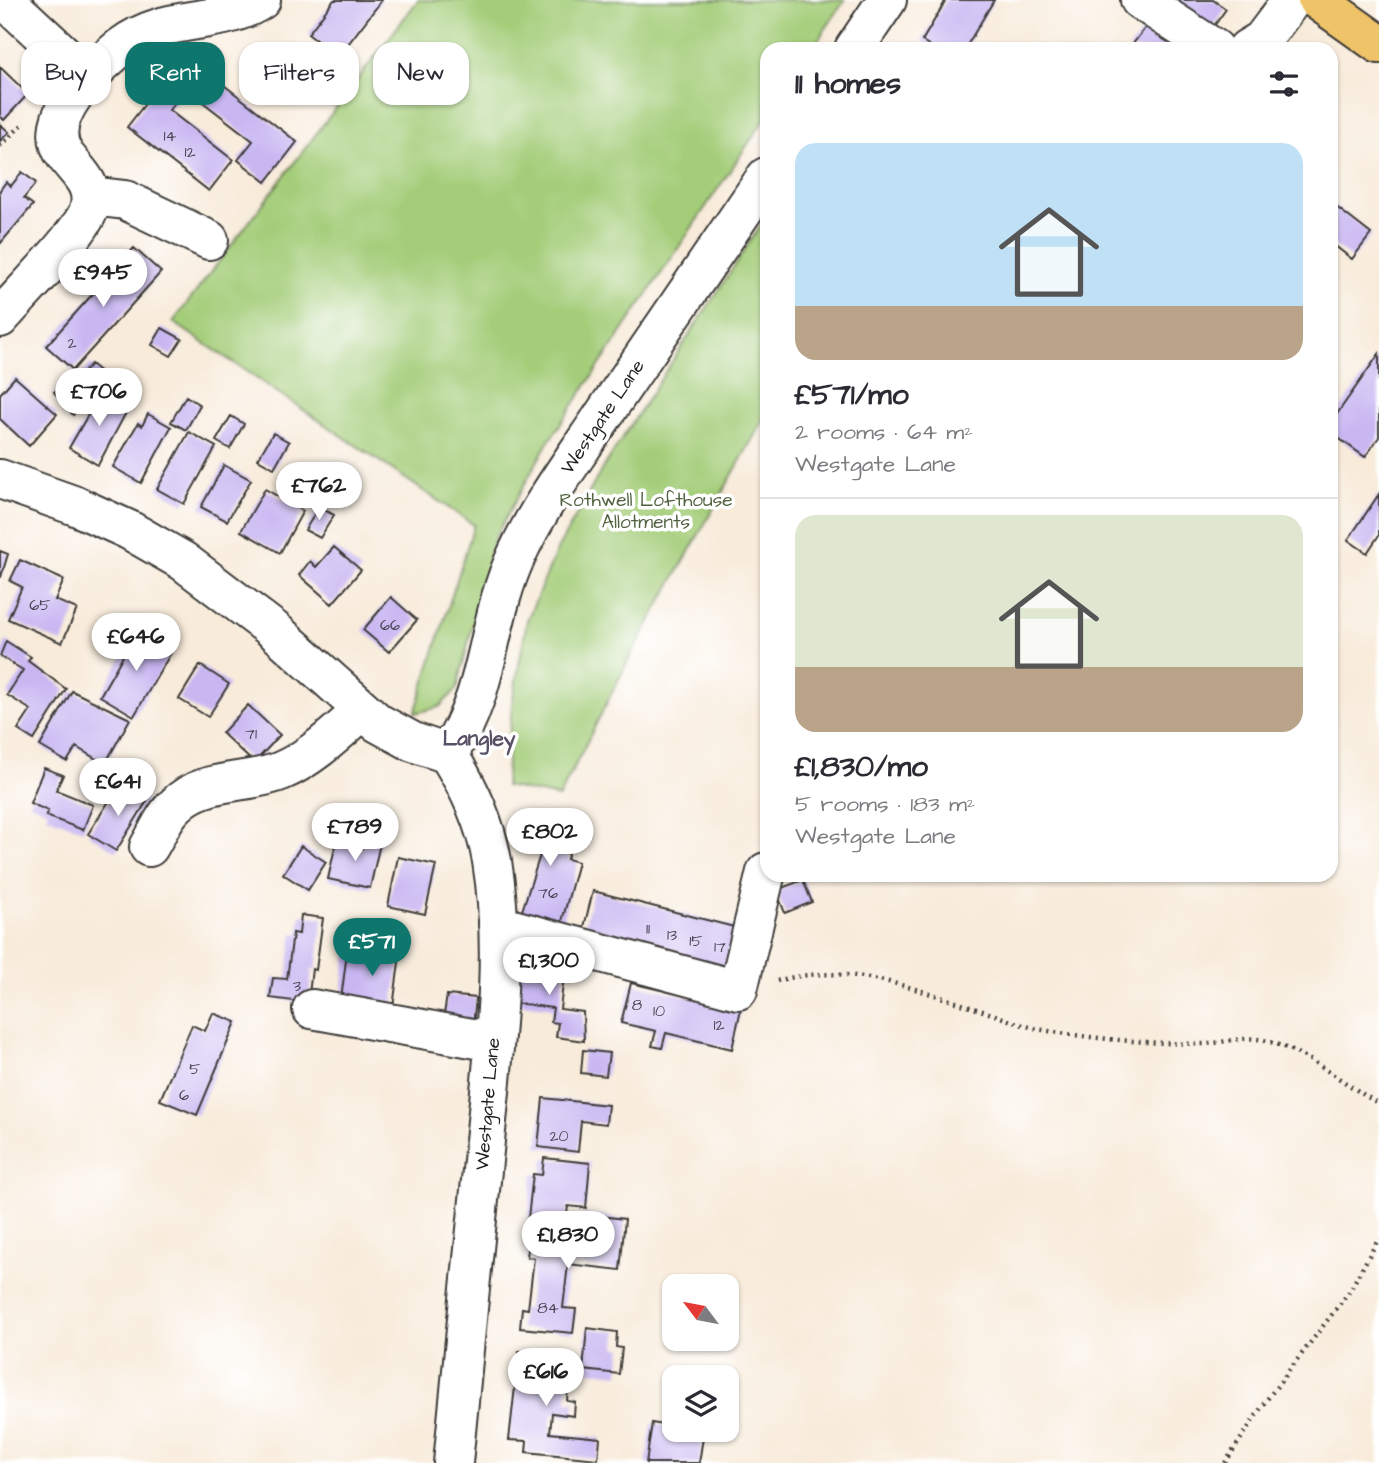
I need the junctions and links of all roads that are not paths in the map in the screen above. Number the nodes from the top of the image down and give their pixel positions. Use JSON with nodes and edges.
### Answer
{"nodes":[{"id":1,"x":5,"y":0,"type":"edge"},
{"id":2,"x":261,"y":0,"type":"edge"},
{"id":3,"x":887,"y":0,"type":"edge"},
{"id":4,"x":1140,"y":0,"type":"edge"},
{"id":5,"x":1292,"y":0,"type":"edge"},
{"id":6,"x":1317,"y":0,"type":"edge"},
{"id":7,"x":50,"y":42,"type":"edge"},
{"id":8,"x":859,"y":42,"type":"edge"},
{"id":9,"x":1204,"y":42,"type":"edge"},
{"id":10,"x":1259,"y":42,"type":"edge"},
{"id":11,"x":1379,"y":44,"type":"edge"},
{"id":12,"x":111,"y":57,"type":"edge"},
{"id":13,"x":68,"y":105,"type":"edge"},
{"id":14,"x":760,"y":186,"type":"edge"},
{"id":15,"x":91,"y":196,"type":"junction"},
{"id":16,"x":209,"y":240,"type":"dead end"},
{"id":17,"x":0,"y":318,"type":"edge"},
{"id":18,"x":0,"y":479,"type":"edge"},
{"id":19,"x":363,"y":710,"type":"junction"},
{"id":20,"x":448,"y":754,"type":"junction"},
{"id":21,"x":149,"y":847,"type":"dead end"},
{"id":22,"x":764,"y":882,"type":"edge"},
{"id":23,"x":498,"y":925,"type":"junction"},
{"id":24,"x":312,"y":1009,"type":"dead end"},
{"id":25,"x":494,"y":1042,"type":"junction"},
{"id":26,"x":453,"y":1463,"type":"edge"}],
"edges":[{"from":1,"to":7,"type":"street"},
{"from":2,"to":12,"type":"street"},
{"from":3,"to":8,"type":"street"},
{"from":4,"to":9,"type":"street"},
{"from":5,"to":10,"type":"street"},
{"from":6,"to":11,"type":"main road"},
{"from":13,"to":15,"type":"street"},
{"from":14,"to":20,"type":"street","name":"Westgate Lane"},
{"from":15,"to":16,"type":"street"},
{"from":15,"to":17,"type":"street"},
{"from":18,"to":19,"type":"street"},
{"from":19,"to":20,"type":"street"},
{"from":19,"to":21,"type":"street"},
{"from":20,"to":23,"type":"street","name":"Westgate Lane"},
{"from":22,"to":23,"type":"street"},
{"from":23,"to":25,"type":"street","name":"Westgate Lane"},
{"from":24,"to":25,"type":"street"},
{"from":25,"to":26,"type":"street","name":"Westgate Lane"}]}
